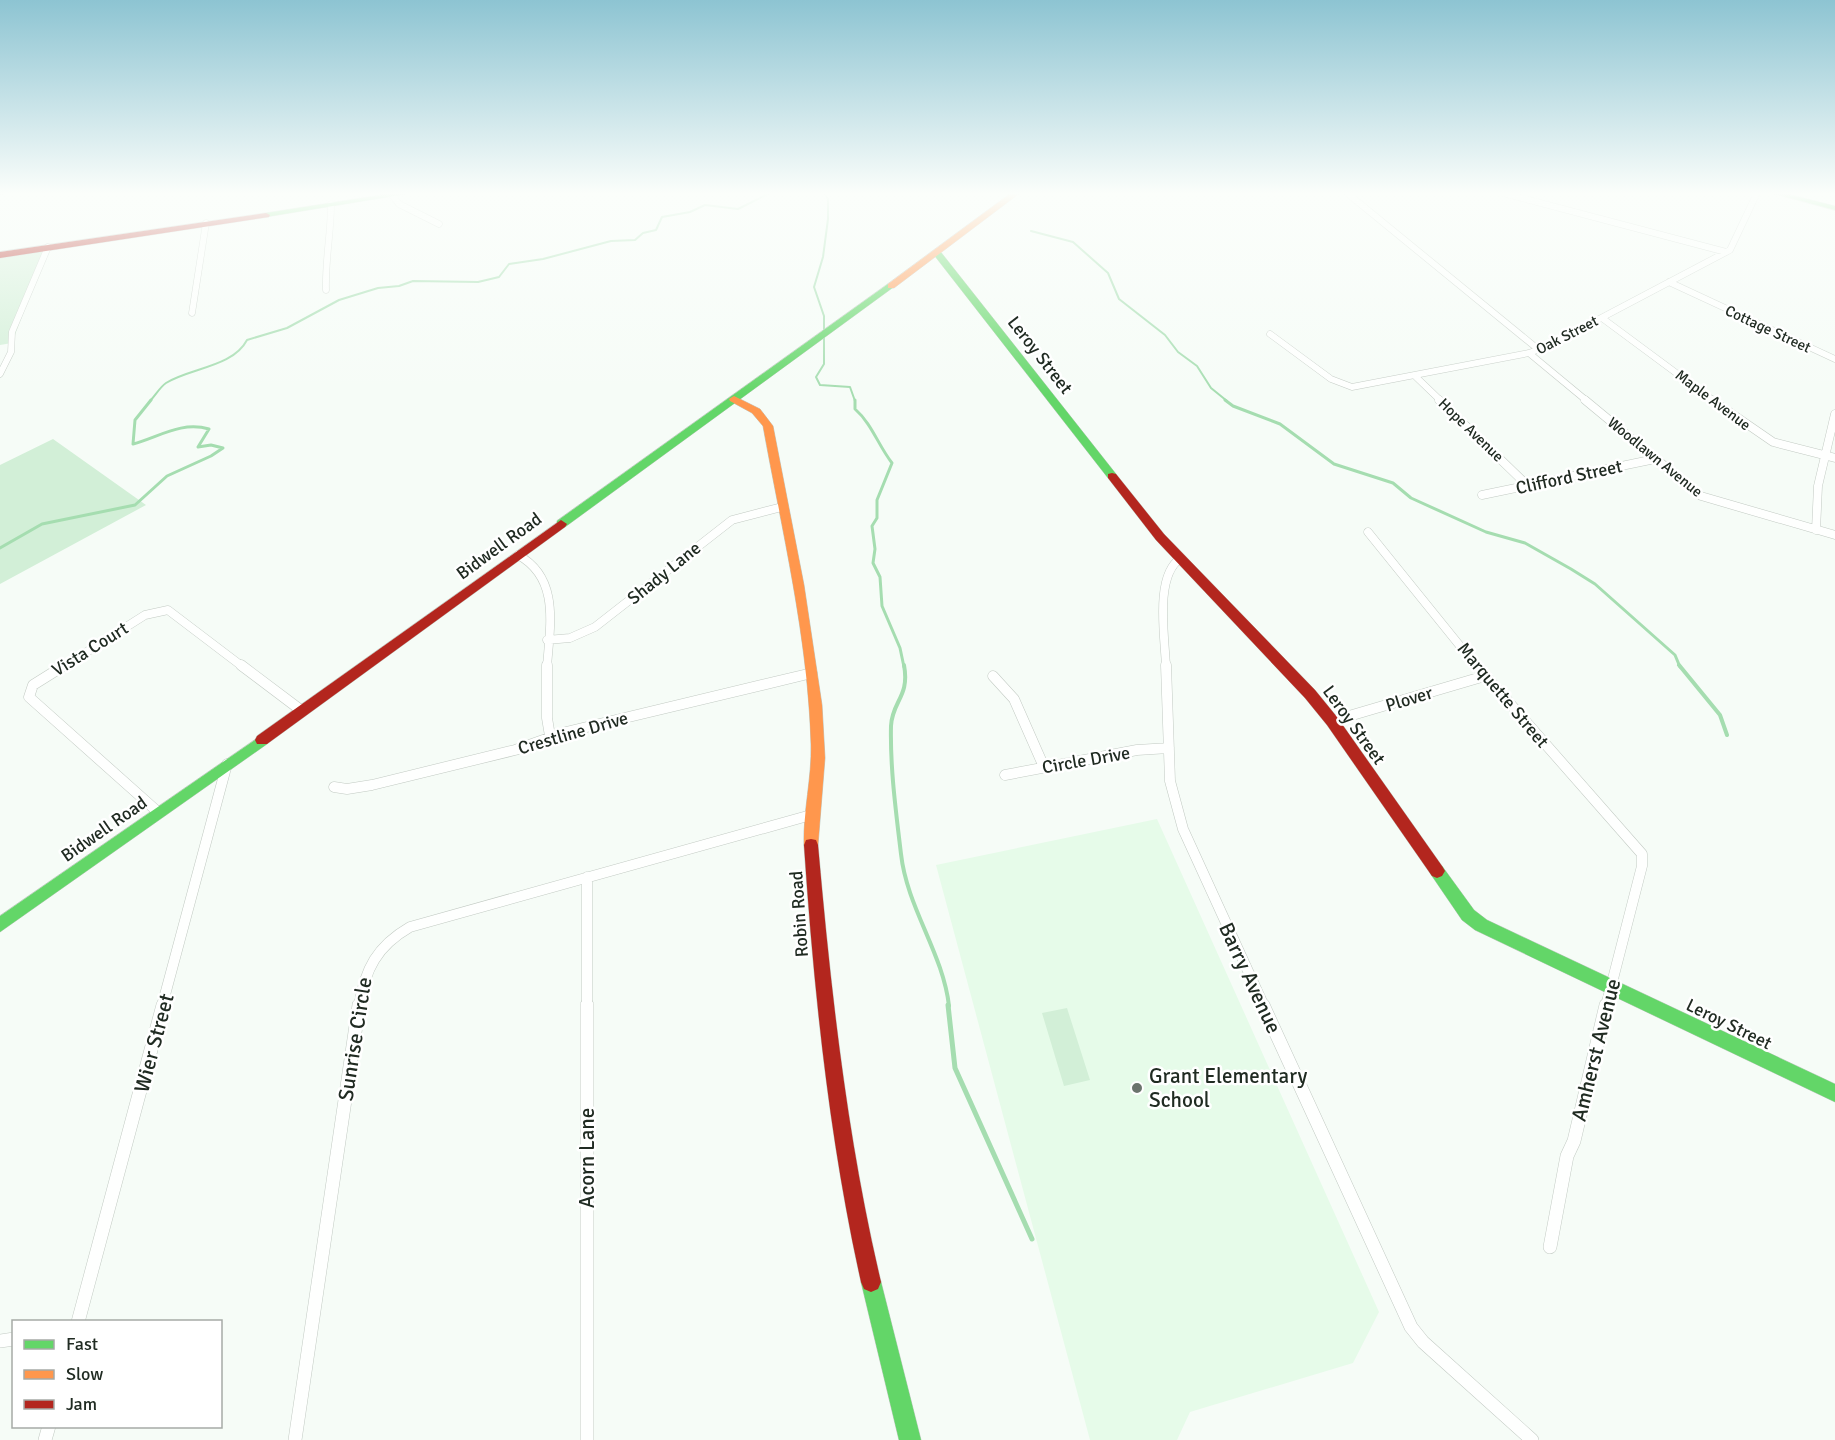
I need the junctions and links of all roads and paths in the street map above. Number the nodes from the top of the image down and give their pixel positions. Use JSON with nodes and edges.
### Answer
{"nodes":[{"id":1,"x":42,"y":260,"type":"edge"},
{"id":2,"x":200,"y":260,"type":"edge"},
{"id":3,"x":327,"y":260,"type":"edge"},
{"id":4,"x":927,"y":260,"type":"edge"},
{"id":5,"x":943,"y":260,"type":"edge"},
{"id":6,"x":1429,"y":260,"type":"edge"},
{"id":7,"x":1710,"y":260,"type":"edge"},
{"id":8,"x":1669,"y":282,"type":"junction"},
{"id":9,"x":326,"y":290,"type":"dead end"},
{"id":10,"x":192,"y":313,"type":"dead end"},
{"id":11,"x":1602,"y":318,"type":"junction"},
{"id":12,"x":1270,"y":334,"type":"dead end"},
{"id":13,"x":12,"y":343,"type":"junction"},
{"id":14,"x":0,"y":346,"type":"edge"},
{"id":15,"x":1539,"y":350,"type":"junction"},
{"id":16,"x":1529,"y":353,"type":"junction"},
{"id":17,"x":1835,"y":359,"type":"edge"},
{"id":18,"x":0,"y":374,"type":"edge"},
{"id":19,"x":1415,"y":376,"type":"junction"},
{"id":20,"x":734,"y":399,"type":"junction"},
{"id":21,"x":1835,"y":414,"type":"edge"},
{"id":22,"x":1824,"y":455,"type":"junction"},
{"id":23,"x":1835,"y":458,"type":"edge"},
{"id":24,"x":1655,"y":459,"type":"junction"},
{"id":25,"x":1527,"y":485,"type":"junction"},
{"id":26,"x":1482,"y":495,"type":"dead end"},
{"id":27,"x":782,"y":507,"type":"junction"},
{"id":28,"x":1816,"y":530,"type":"junction"},
{"id":29,"x":1368,"y":532,"type":"dead end"},
{"id":30,"x":1835,"y":535,"type":"edge"},
{"id":31,"x":518,"y":555,"type":"junction"},
{"id":32,"x":1181,"y":558,"type":"junction"},
{"id":33,"x":547,"y":640,"type":"junction"},
{"id":34,"x":812,"y":673,"type":"junction"},
{"id":35,"x":1485,"y":675,"type":"junction"},
{"id":36,"x":993,"y":676,"type":"dead end"},
{"id":37,"x":302,"y":711,"type":"junction"},
{"id":38,"x":1332,"y":721,"type":"junction"},
{"id":39,"x":550,"y":736,"type":"junction"},
{"id":40,"x":1169,"y":748,"type":"junction"},
{"id":41,"x":227,"y":764,"type":"junction"},
{"id":42,"x":1044,"y":767,"type":"junction"},
{"id":43,"x":1005,"y":775,"type":"dead end"},
{"id":44,"x":333,"y":787,"type":"dead end"},
{"id":45,"x":159,"y":812,"type":"junction"},
{"id":46,"x":811,"y":815,"type":"junction"},
{"id":47,"x":1642,"y":854,"type":"joint"},
{"id":48,"x":587,"y":877,"type":"junction"},
{"id":49,"x":0,"y":925,"type":"edge"},
{"id":50,"x":1612,"y":988,"type":"junction"},
{"id":51,"x":1835,"y":1094,"type":"edge"},
{"id":52,"x":1550,"y":1246,"type":"dead end"},
{"id":53,"x":79,"y":1320,"type":"edge"},
{"id":54,"x":295,"y":1440,"type":"edge"},
{"id":55,"x":588,"y":1440,"type":"edge"},
{"id":56,"x":910,"y":1440,"type":"edge"},
{"id":57,"x":1532,"y":1440,"type":"edge"}],
"edges":[{"from":1,"to":13,"type":"street"},
{"from":2,"to":10,"type":"street"},
{"from":3,"to":9,"type":"street"},
{"from":4,"to":20,"type":"street","name":"Bidwell Road"},
{"from":5,"to":32,"type":"street","name":"Leroy Street"},
{"from":6,"to":15,"type":"street"},
{"from":7,"to":8,"type":"street","name":"Oak Street"},
{"from":8,"to":11,"type":"street","name":"Oak Street"},
{"from":8,"to":17,"type":"street","name":"Cottage Street"},
{"from":11,"to":15,"type":"street","name":"Oak Street"},
{"from":11,"to":22,"type":"street","name":"Maple Avenue"},
{"from":12,"to":19,"type":"street","name":"Oak Street"},
{"from":13,"to":14,"type":"street"},
{"from":13,"to":18,"type":"street"},
{"from":15,"to":16,"type":"street","name":"Oak Street"},
{"from":16,"to":19,"type":"street","name":"Oak Street"},
{"from":16,"to":24,"type":"street","name":"Woodlawn Avenue"},
{"from":19,"to":25,"type":"street","name":"Hope Avenue"},
{"from":20,"to":27,"type":"street","name":"Robin Road"},
{"from":20,"to":31,"type":"street","name":"Bidwell Road"},
{"from":21,"to":22,"type":"street"},
{"from":22,"to":23,"type":"street","name":"Maple Avenue"},
{"from":22,"to":28,"type":"street"},
{"from":24,"to":25,"type":"street","name":"Clifford Street"},
{"from":24,"to":28,"type":"street","name":"Woodlawn Avenue"},
{"from":25,"to":26,"type":"street","name":"Clifford Street"},
{"from":27,"to":33,"type":"street","name":"Shady Lane"},
{"from":27,"to":34,"type":"street","name":"Robin Road"},
{"from":28,"to":30,"type":"street","name":"Woodlawn Avenue"},
{"from":29,"to":35,"type":"street","name":"Marquette Street"},
{"from":31,"to":33,"type":"street"},
{"from":31,"to":37,"type":"street","name":"Bidwell Road"},
{"from":32,"to":38,"type":"street","name":"Leroy Street"},
{"from":32,"to":40,"type":"street","name":"Barry Avenue"},
{"from":33,"to":39,"type":"street"},
{"from":34,"to":39,"type":"street","name":"Crestline Drive"},
{"from":34,"to":46,"type":"street","name":"Robin Road"},
{"from":35,"to":38,"type":"street","name":"Plover"},
{"from":35,"to":47,"type":"street","name":"Marquette Street"},
{"from":36,"to":42,"type":"street"},
{"from":37,"to":41,"type":"street","name":"Bidwell Road"},
{"from":37,"to":45,"type":"street","name":"Vista Court"},
{"from":38,"to":50,"type":"street","name":"Leroy Street"},
{"from":39,"to":44,"type":"street","name":"Crestline Drive"},
{"from":40,"to":42,"type":"street","name":"Circle Drive"},
{"from":40,"to":57,"type":"street","name":"Barry Avenue"},
{"from":41,"to":45,"type":"street","name":"Bidwell Road"},
{"from":41,"to":53,"type":"street","name":"Wier Street"},
{"from":42,"to":43,"type":"street","name":"Circle Drive"},
{"from":45,"to":49,"type":"street","name":"Bidwell Road"},
{"from":46,"to":48,"type":"street","name":"Sunrise Circle"},
{"from":46,"to":56,"type":"street","name":"Robin Road"},
{"from":47,"to":50,"type":"street","name":"Amherst Avenue"},
{"from":48,"to":54,"type":"street","name":"Sunrise Circle"},
{"from":48,"to":55,"type":"street","name":"Acorn Lane"},
{"from":50,"to":51,"type":"street","name":"Leroy Street"},
{"from":50,"to":52,"type":"street","name":"Amherst Avenue"}]}
